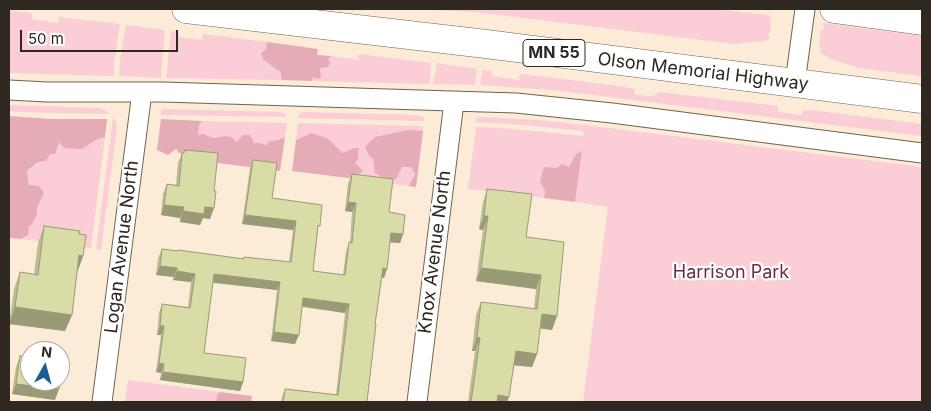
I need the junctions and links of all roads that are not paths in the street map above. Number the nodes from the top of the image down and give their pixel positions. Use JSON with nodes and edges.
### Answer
{"nodes":[{"id":1,"x":186,"y":9,"type":"edge"},
{"id":2,"x":805,"y":9,"type":"edge"},
{"id":3,"x":834,"y":9,"type":"edge"},
{"id":4,"x":922,"y":21,"type":"edge"},
{"id":5,"x":794,"y":83,"type":"junction"},
{"id":6,"x":9,"y":90,"type":"edge"},
{"id":7,"x":142,"y":92,"type":"junction"},
{"id":8,"x":922,"y":99,"type":"edge"},
{"id":9,"x":454,"y":102,"type":"junction"},
{"id":10,"x":922,"y":153,"type":"edge"},
{"id":11,"x":102,"y":402,"type":"edge"},
{"id":12,"x":417,"y":402,"type":"edge"}],
"edges":[{"from":1,"to":5,"type":"main road","name":"Olson Memorial Highway","number":"MN 55"},
{"from":2,"to":5,"type":"street"},
{"from":3,"to":4,"type":"main road"},
{"from":5,"to":8,"type":"main road","name":"Olson Memorial Highway","number":"MN 55"},
{"from":6,"to":7,"type":"street"},
{"from":7,"to":9,"type":"street"},
{"from":7,"to":11,"type":"street","name":"Logan Avenue North"},
{"from":9,"to":10,"type":"street"},
{"from":9,"to":12,"type":"street","name":"Knox Avenue North"}]}
